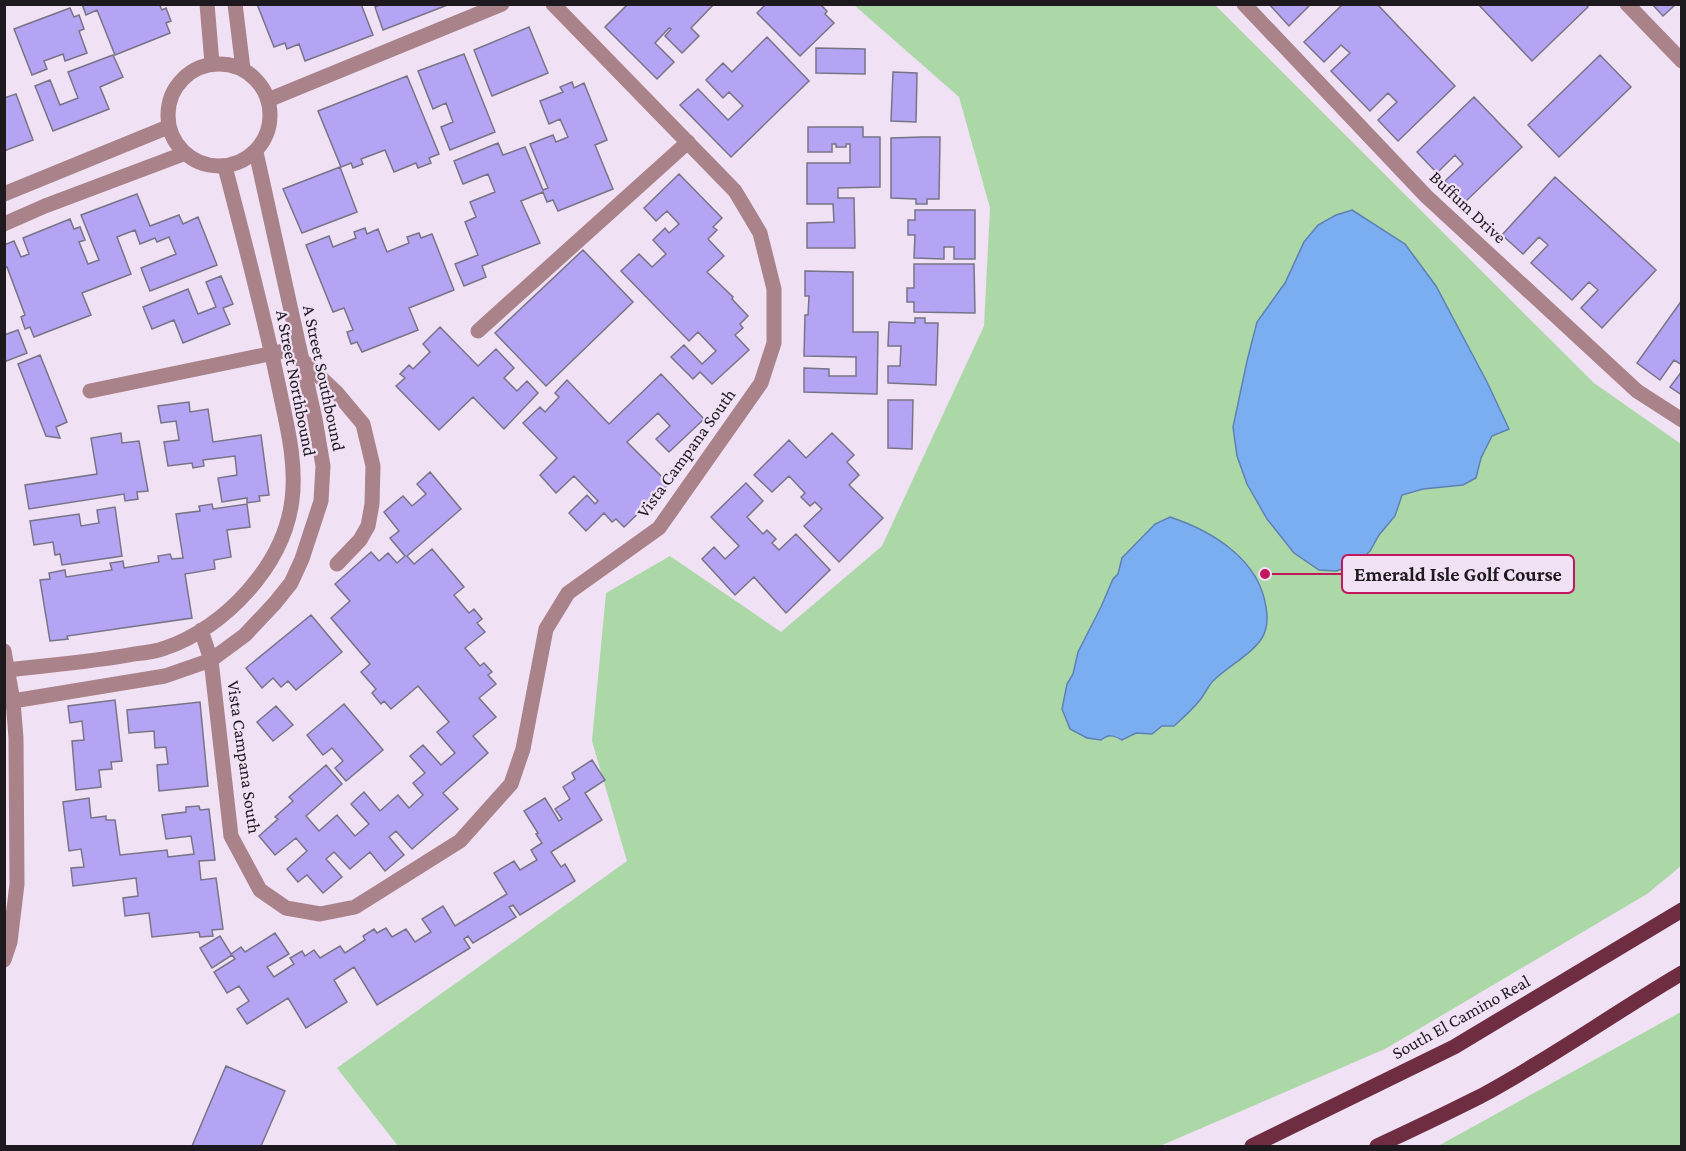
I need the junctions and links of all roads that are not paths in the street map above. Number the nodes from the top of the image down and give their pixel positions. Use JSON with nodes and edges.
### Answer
{"nodes":[{"id":1,"x":207,"y":4,"type":"edge"},
{"id":2,"x":235,"y":4,"type":"edge"},
{"id":3,"x":502,"y":4,"type":"edge"},
{"id":4,"x":553,"y":4,"type":"edge"},
{"id":5,"x":1244,"y":4,"type":"edge"},
{"id":6,"x":1627,"y":4,"type":"edge"},
{"id":7,"x":1682,"y":61,"type":"edge"},
{"id":8,"x":212,"y":63,"type":"junction"},
{"id":9,"x":243,"y":69,"type":"junction"},
{"id":10,"x":268,"y":100,"type":"junction"},
{"id":11,"x":168,"y":127,"type":"junction"},
{"id":12,"x":688,"y":142,"type":"junction"},
{"id":13,"x":256,"y":152,"type":"junction"},
{"id":14,"x":183,"y":154,"type":"junction"},
{"id":15,"x":225,"y":167,"type":"junction"},
{"id":16,"x":4,"y":194,"type":"edge"},
{"id":17,"x":4,"y":224,"type":"edge"},
{"id":18,"x":478,"y":331,"type":"dead end"},
{"id":19,"x":272,"y":353,"type":"junction"},
{"id":20,"x":300,"y":353,"type":"junction"},
{"id":21,"x":90,"y":391,"type":"dead end"},
{"id":22,"x":1682,"y":420,"type":"edge"},
{"id":23,"x":337,"y":564,"type":"dead end"},
{"id":24,"x":201,"y":630,"type":"junction"},
{"id":25,"x":4,"y":651,"type":"edge"},
{"id":26,"x":211,"y":660,"type":"junction"},
{"id":27,"x":7,"y":670,"type":"junction"},
{"id":28,"x":13,"y":701,"type":"junction"},
{"id":29,"x":1682,"y":910,"type":"edge"},
{"id":30,"x":8,"y":932,"type":"edge"},
{"id":31,"x":4,"y":960,"type":"edge"},
{"id":32,"x":1682,"y":973,"type":"edge"},
{"id":33,"x":1252,"y":1146,"type":"edge"},
{"id":34,"x":1377,"y":1146,"type":"edge"}],
"edges":[{"from":1,"to":8,"type":"street"},
{"from":2,"to":9,"type":"street"},
{"from":3,"to":10,"type":"street"},
{"from":4,"to":12,"type":"street","name":"Vista Campana South"},
{"from":5,"to":22,"type":"street","name":"Buffum Drive"},
{"from":6,"to":7,"type":"street"},
{"from":8,"to":9,"type":"street"},
{"from":8,"to":11,"type":"street"},
{"from":9,"to":10,"type":"street"},
{"from":10,"to":13,"type":"street"},
{"from":11,"to":14,"type":"street"},
{"from":11,"to":16,"type":"street"},
{"from":12,"to":18,"type":"street"},
{"from":12,"to":26,"type":"street","name":"Vista Campana South"},
{"from":13,"to":15,"type":"street"},
{"from":13,"to":20,"type":"street","name":"A Street Southbound"},
{"from":14,"to":15,"type":"street"},
{"from":14,"to":17,"type":"street"},
{"from":15,"to":19,"type":"street","name":"A Street Northbound"},
{"from":19,"to":20,"type":"street"},
{"from":19,"to":21,"type":"street"},
{"from":19,"to":24,"type":"street","name":"A Street Northbound"},
{"from":20,"to":23,"type":"street"},
{"from":20,"to":26,"type":"street","name":"A Street Southbound"},
{"from":24,"to":26,"type":"street","name":"Vista Campana South"},
{"from":24,"to":27,"type":"street","name":"A Street Northbound"},
{"from":25,"to":27,"type":"street"},
{"from":26,"to":28,"type":"street","name":"A Street Southbound"},
{"from":27,"to":28,"type":"street"},
{"from":28,"to":30,"type":"street"},
{"from":29,"to":33,"type":"main road","name":"South El Camino Real"},
{"from":30,"to":31,"type":"street"},
{"from":32,"to":34,"type":"main road"}]}
